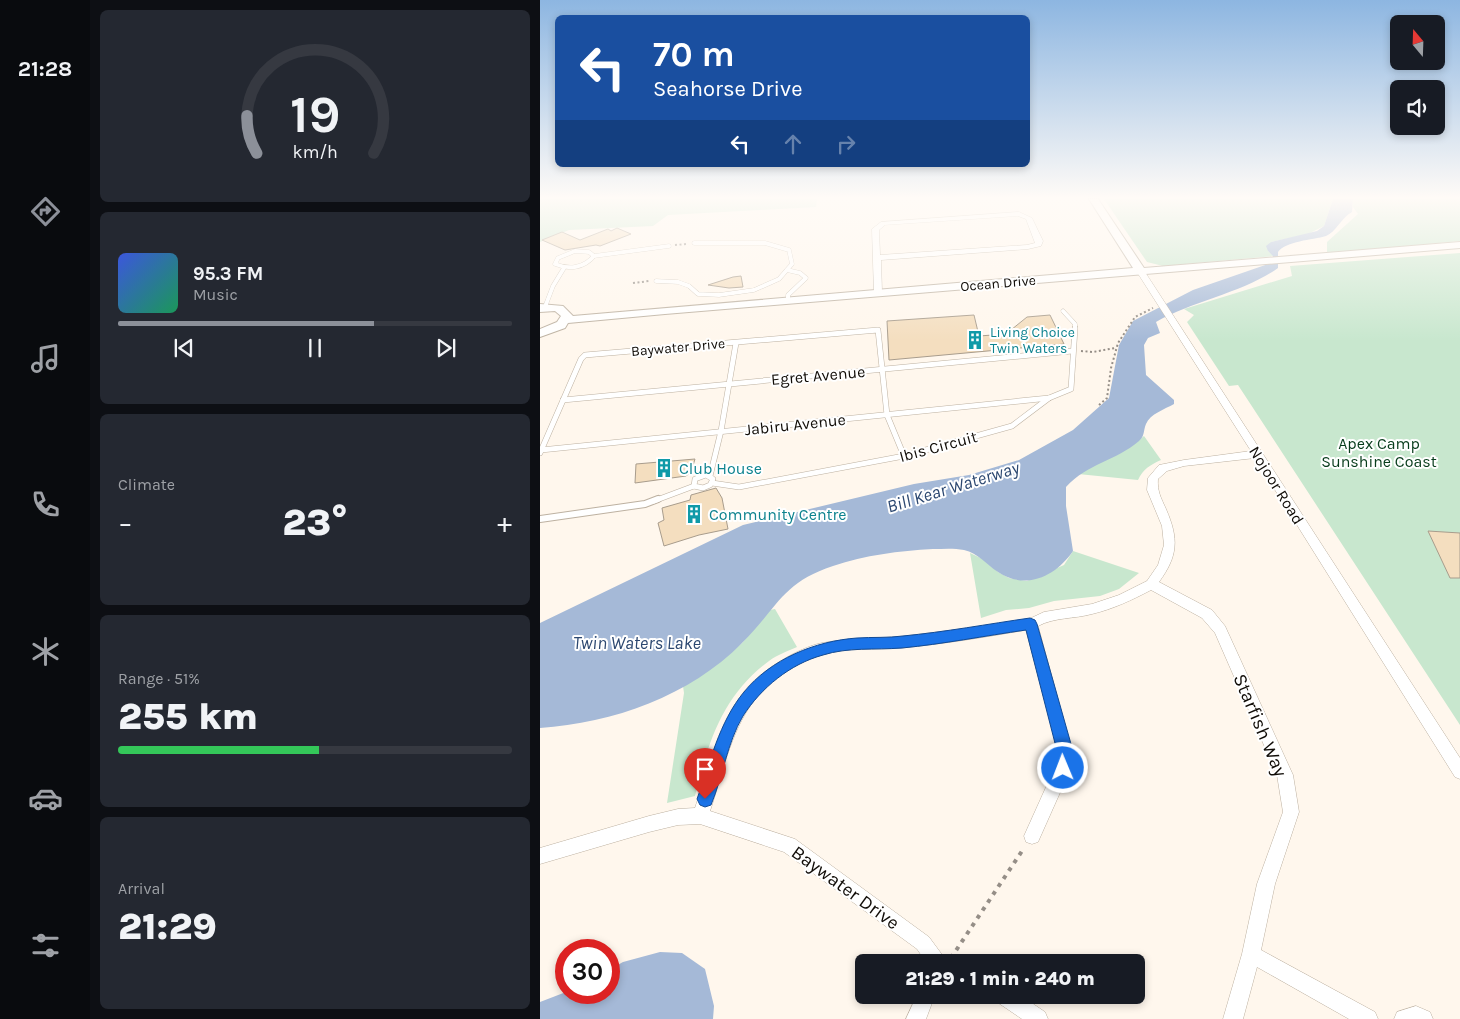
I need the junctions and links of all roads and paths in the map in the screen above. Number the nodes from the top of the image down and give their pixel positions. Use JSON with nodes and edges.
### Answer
{"nodes":[{"id":1,"x":663,"y":247,"type":"edge"},
{"id":2,"x":779,"y":247,"type":"edge"},
{"id":3,"x":876,"y":247,"type":"edge"},
{"id":4,"x":1029,"y":247,"type":"edge"},
{"id":5,"x":1125,"y":247,"type":"edge"},
{"id":6,"x":1441,"y":247,"type":"edge"},
{"id":7,"x":594,"y":256,"type":"junction"},
{"id":8,"x":876,"y":258,"type":"junction"},
{"id":9,"x":564,"y":268,"type":"junction"},
{"id":10,"x":787,"y":270,"type":"junction"},
{"id":11,"x":1141,"y":272,"type":"junction"},
{"id":12,"x":656,"y":281,"type":"joint"},
{"id":13,"x":634,"y":282,"type":"dead end"},
{"id":14,"x":878,"y":293,"type":"junction"},
{"id":15,"x":788,"y":300,"type":"junction"},
{"id":16,"x":543,"y":308,"type":"edge"},
{"id":17,"x":1153,"y":308,"type":"dead end"},
{"id":18,"x":1063,"y":311,"type":"dead end"},
{"id":19,"x":565,"y":320,"type":"junction"},
{"id":20,"x":542,"y":334,"type":"edge"},
{"id":21,"x":736,"y":342,"type":"junction"},
{"id":22,"x":1116,"y":348,"type":"junction"},
{"id":23,"x":1072,"y":350,"type":"junction"},
{"id":24,"x":882,"y":369,"type":"junction"},
{"id":25,"x":729,"y":384,"type":"junction"},
{"id":26,"x":1049,"y":398,"type":"junction"},
{"id":27,"x":563,"y":400,"type":"junction"},
{"id":28,"x":1099,"y":404,"type":"dead end"},
{"id":29,"x":886,"y":415,"type":"junction"},
{"id":30,"x":721,"y":431,"type":"junction"},
{"id":31,"x":541,"y":451,"type":"edge"},
{"id":32,"x":1257,"y":454,"type":"junction"},
{"id":33,"x":904,"y":456,"type":"junction"},
{"id":34,"x":710,"y":476,"type":"junction"},
{"id":35,"x":712,"y":483,"type":"junction"},
{"id":36,"x":694,"y":486,"type":"junction"},
{"id":37,"x":540,"y":520,"type":"edge"},
{"id":38,"x":1151,"y":584,"type":"junction"},
{"id":39,"x":1030,"y":624,"type":"junction"},
{"id":40,"x":1460,"y":772,"type":"edge"},
{"id":41,"x":700,"y":816,"type":"junction"},
{"id":42,"x":1032,"y":836,"type":"joint"},
{"id":43,"x":540,"y":856,"type":"edge"},
{"id":44,"x":931,"y":954,"type":"edge"},
{"id":45,"x":953,"y":954,"type":"edge"},
{"id":46,"x":1251,"y":954,"type":"junction"},
{"id":47,"x":922,"y":1004,"type":"edge"},
{"id":48,"x":1017,"y":1004,"type":"edge"},
{"id":49,"x":916,"y":1019,"type":"edge"},
{"id":50,"x":1038,"y":1019,"type":"edge"},
{"id":51,"x":1233,"y":1019,"type":"edge"},
{"id":52,"x":1368,"y":1019,"type":"edge"},
{"id":53,"x":1404,"y":1019,"type":"edge"},
{"id":54,"x":1423,"y":1019,"type":"edge"}],
"edges":[{"from":1,"to":7,"type":"lane"},
{"from":2,"to":10,"type":"lane"},
{"from":3,"to":8,"type":"street"},
{"from":4,"to":8,"type":"street"},
{"from":5,"to":11,"type":"street","name":"Nojoor Road"},
{"from":6,"to":11,"type":"street","name":"Ocean Drive"},
{"from":7,"to":9,"type":"lane"},
{"from":7,"to":9,"type":"lane"},
{"from":8,"to":14,"type":"street"},
{"from":9,"to":16,"type":"lane"},
{"from":10,"to":12,"type":"lane"},
{"from":10,"to":15,"type":"lane"},
{"from":11,"to":14,"type":"street","name":"Ocean Drive"},
{"from":11,"to":32,"type":"street","name":"Nojoor Road"},
{"from":12,"to":13,"type":"path"},
{"from":14,"to":15,"type":"street","name":"Ocean Drive"},
{"from":15,"to":19,"type":"street","name":"Ocean Drive"},
{"from":16,"to":19,"type":"street"},
{"from":17,"to":22,"type":"path"},
{"from":18,"to":23,"type":"lane","name":"Ibis Circuit"},
{"from":19,"to":20,"type":"street"},
{"from":21,"to":24,"type":"lane","name":"Baywater Drive"},
{"from":21,"to":25,"type":"lane"},
{"from":21,"to":27,"type":"lane","name":"Baywater Drive"},
{"from":22,"to":23,"type":"path"},
{"from":22,"to":28,"type":"path"},
{"from":23,"to":24,"type":"lane","name":"Egret Avenue"},
{"from":23,"to":26,"type":"lane","name":"Ibis Circuit"},
{"from":24,"to":25,"type":"lane","name":"Egret Avenue"},
{"from":24,"to":29,"type":"lane"},
{"from":25,"to":27,"type":"lane","name":"Egret Avenue"},
{"from":25,"to":30,"type":"lane"},
{"from":26,"to":29,"type":"lane","name":"Jabiru Avenue"},
{"from":26,"to":33,"type":"lane","name":"Ibis Circuit"},
{"from":27,"to":31,"type":"lane","name":"Baywater Drive"},
{"from":29,"to":30,"type":"lane","name":"Jabiru Avenue"},
{"from":29,"to":33,"type":"lane"},
{"from":30,"to":31,"type":"lane","name":"Jabiru Avenue"},
{"from":30,"to":34,"type":"lane"},
{"from":32,"to":38,"type":"street"},
{"from":32,"to":40,"type":"street","name":"Nojoor Road"},
{"from":33,"to":35,"type":"lane","name":"Ibis Circuit"},
{"from":34,"to":35,"type":"lane"},
{"from":34,"to":36,"type":"lane"},
{"from":35,"to":36,"type":"lane","name":"Ibis Circuit"},
{"from":36,"to":37,"type":"lane"},
{"from":38,"to":39,"type":"street"},
{"from":38,"to":46,"type":"street","name":"Starfish Way"},
{"from":39,"to":41,"type":"street"},
{"from":39,"to":42,"type":"street"},
{"from":41,"to":43,"type":"street","name":"Baywater Drive"},
{"from":41,"to":44,"type":"street","name":"Baywater Drive"},
{"from":42,"to":45,"type":"path"},
{"from":46,"to":51,"type":"street","name":"Starfish Way"},
{"from":46,"to":52,"type":"street"},
{"from":47,"to":49,"type":"street"},
{"from":48,"to":50,"type":"street"},
{"from":53,"to":54,"type":"street"}]}
